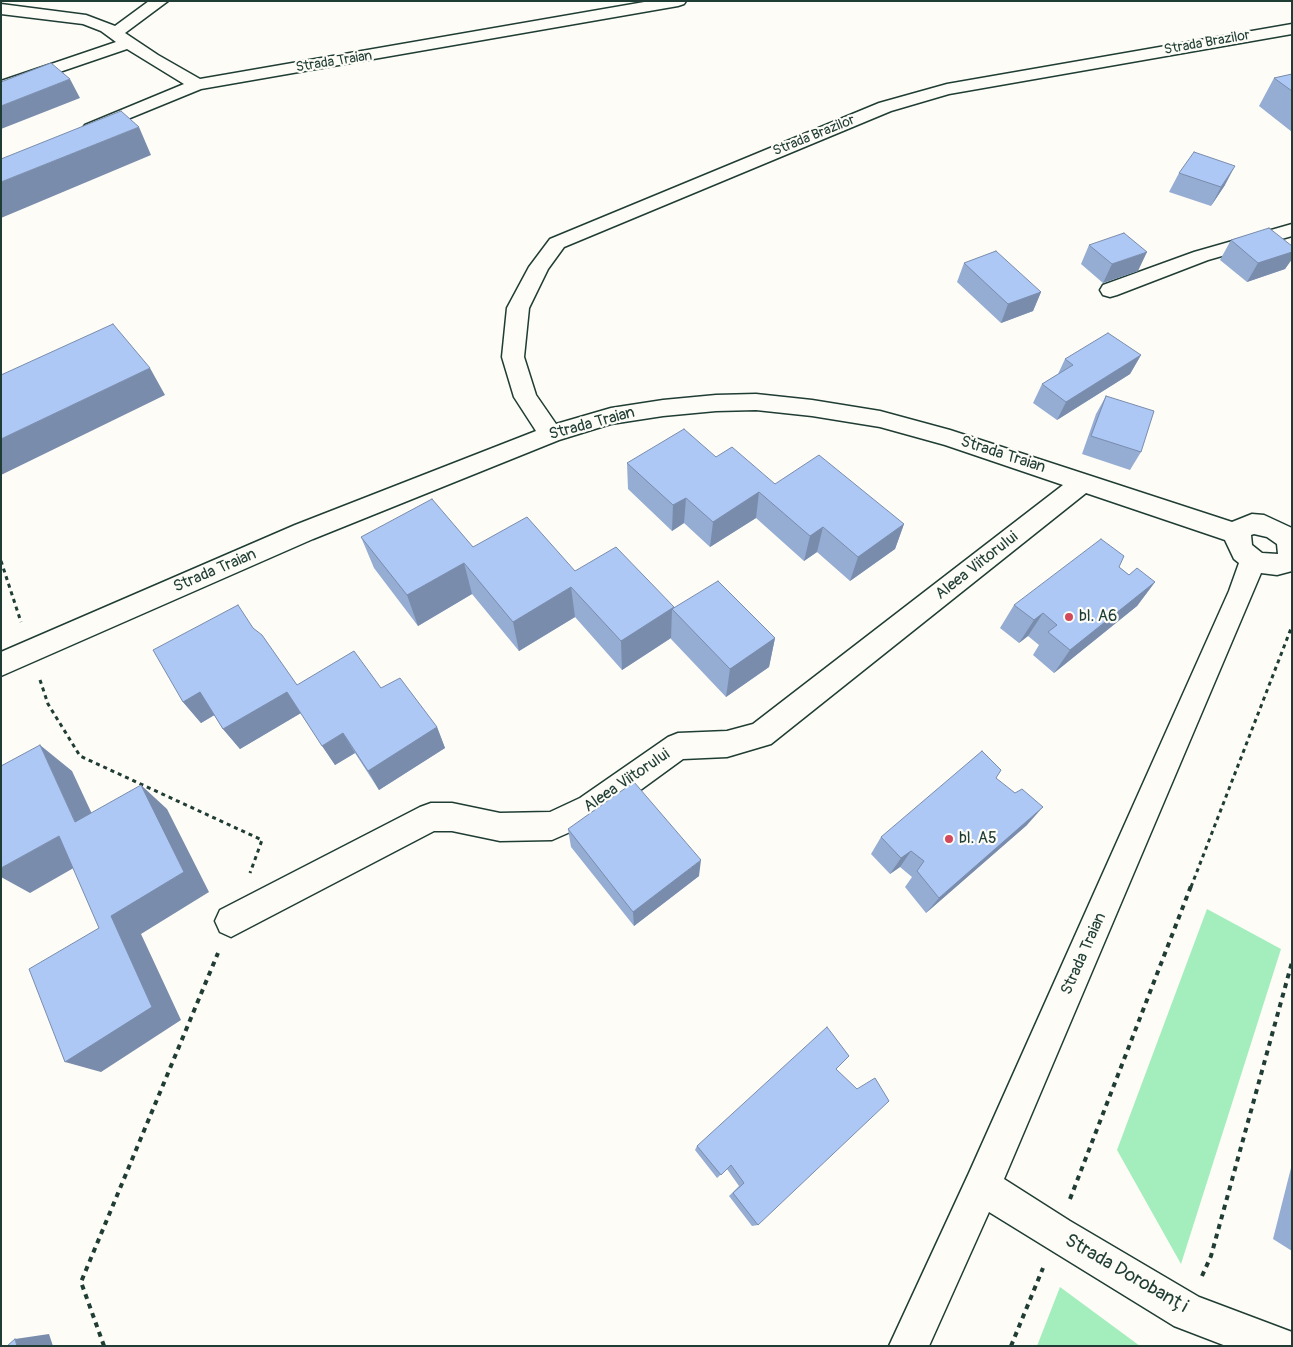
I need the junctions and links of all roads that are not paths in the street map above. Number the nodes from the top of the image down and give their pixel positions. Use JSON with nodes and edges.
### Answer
{"nodes":[{"id":1,"x":160,"y":1,"type":"edge"},
{"id":2,"x":678,"y":1,"type":"edge"},
{"id":3,"x":1,"y":9,"type":"edge"},
{"id":4,"x":1292,"y":29,"type":"edge"},
{"id":5,"x":121,"y":38,"type":"junction"},
{"id":6,"x":197,"y":85,"type":"junction"},
{"id":7,"x":1,"y":87,"type":"edge"},
{"id":8,"x":80,"y":133,"type":"edge"},
{"id":9,"x":1292,"y":230,"type":"edge"},
{"id":10,"x":1110,"y":290,"type":"dead end"},
{"id":11,"x":550,"y":434,"type":"junction"},
{"id":12,"x":1083,"y":482,"type":"junction"},
{"id":13,"x":1284,"y":524,"type":"edge"},
{"id":14,"x":1245,"y":547,"type":"junction"},
{"id":15,"x":1,"y":664,"type":"edge"},
{"id":16,"x":231,"y":921,"type":"road end"},
{"id":17,"x":982,"y":1186,"type":"junction"},
{"id":18,"x":909,"y":1346,"type":"edge"},
{"id":19,"x":1278,"y":1346,"type":"edge"}],
"edges":[{"from":1,"to":5,"type":"street"},
{"from":2,"to":6,"type":"street","name":"Strada Traian"},
{"from":3,"to":5,"type":"street"},
{"from":4,"to":11,"type":"street","name":"Strada Brazilor"},
{"from":5,"to":6,"type":"street"},
{"from":5,"to":7,"type":"street"},
{"from":6,"to":8,"type":"street","name":"Strada Traian"},
{"from":9,"to":10,"type":"street"},
{"from":11,"to":12,"type":"street","name":"Strada Traian"},
{"from":11,"to":15,"type":"street","name":"Strada Traian"},
{"from":12,"to":14,"type":"street","name":"Strada Traian"},
{"from":12,"to":16,"type":"street","name":"Aleea Viitorului"},
{"from":13,"to":14,"type":"street"},
{"from":13,"to":14,"type":"street"},
{"from":14,"to":17,"type":"street","name":"Strada Traian"},
{"from":17,"to":18,"type":"street","name":"Strada Traian"},
{"from":17,"to":19,"type":"street","name":"Strada Dorobanți"}]}
